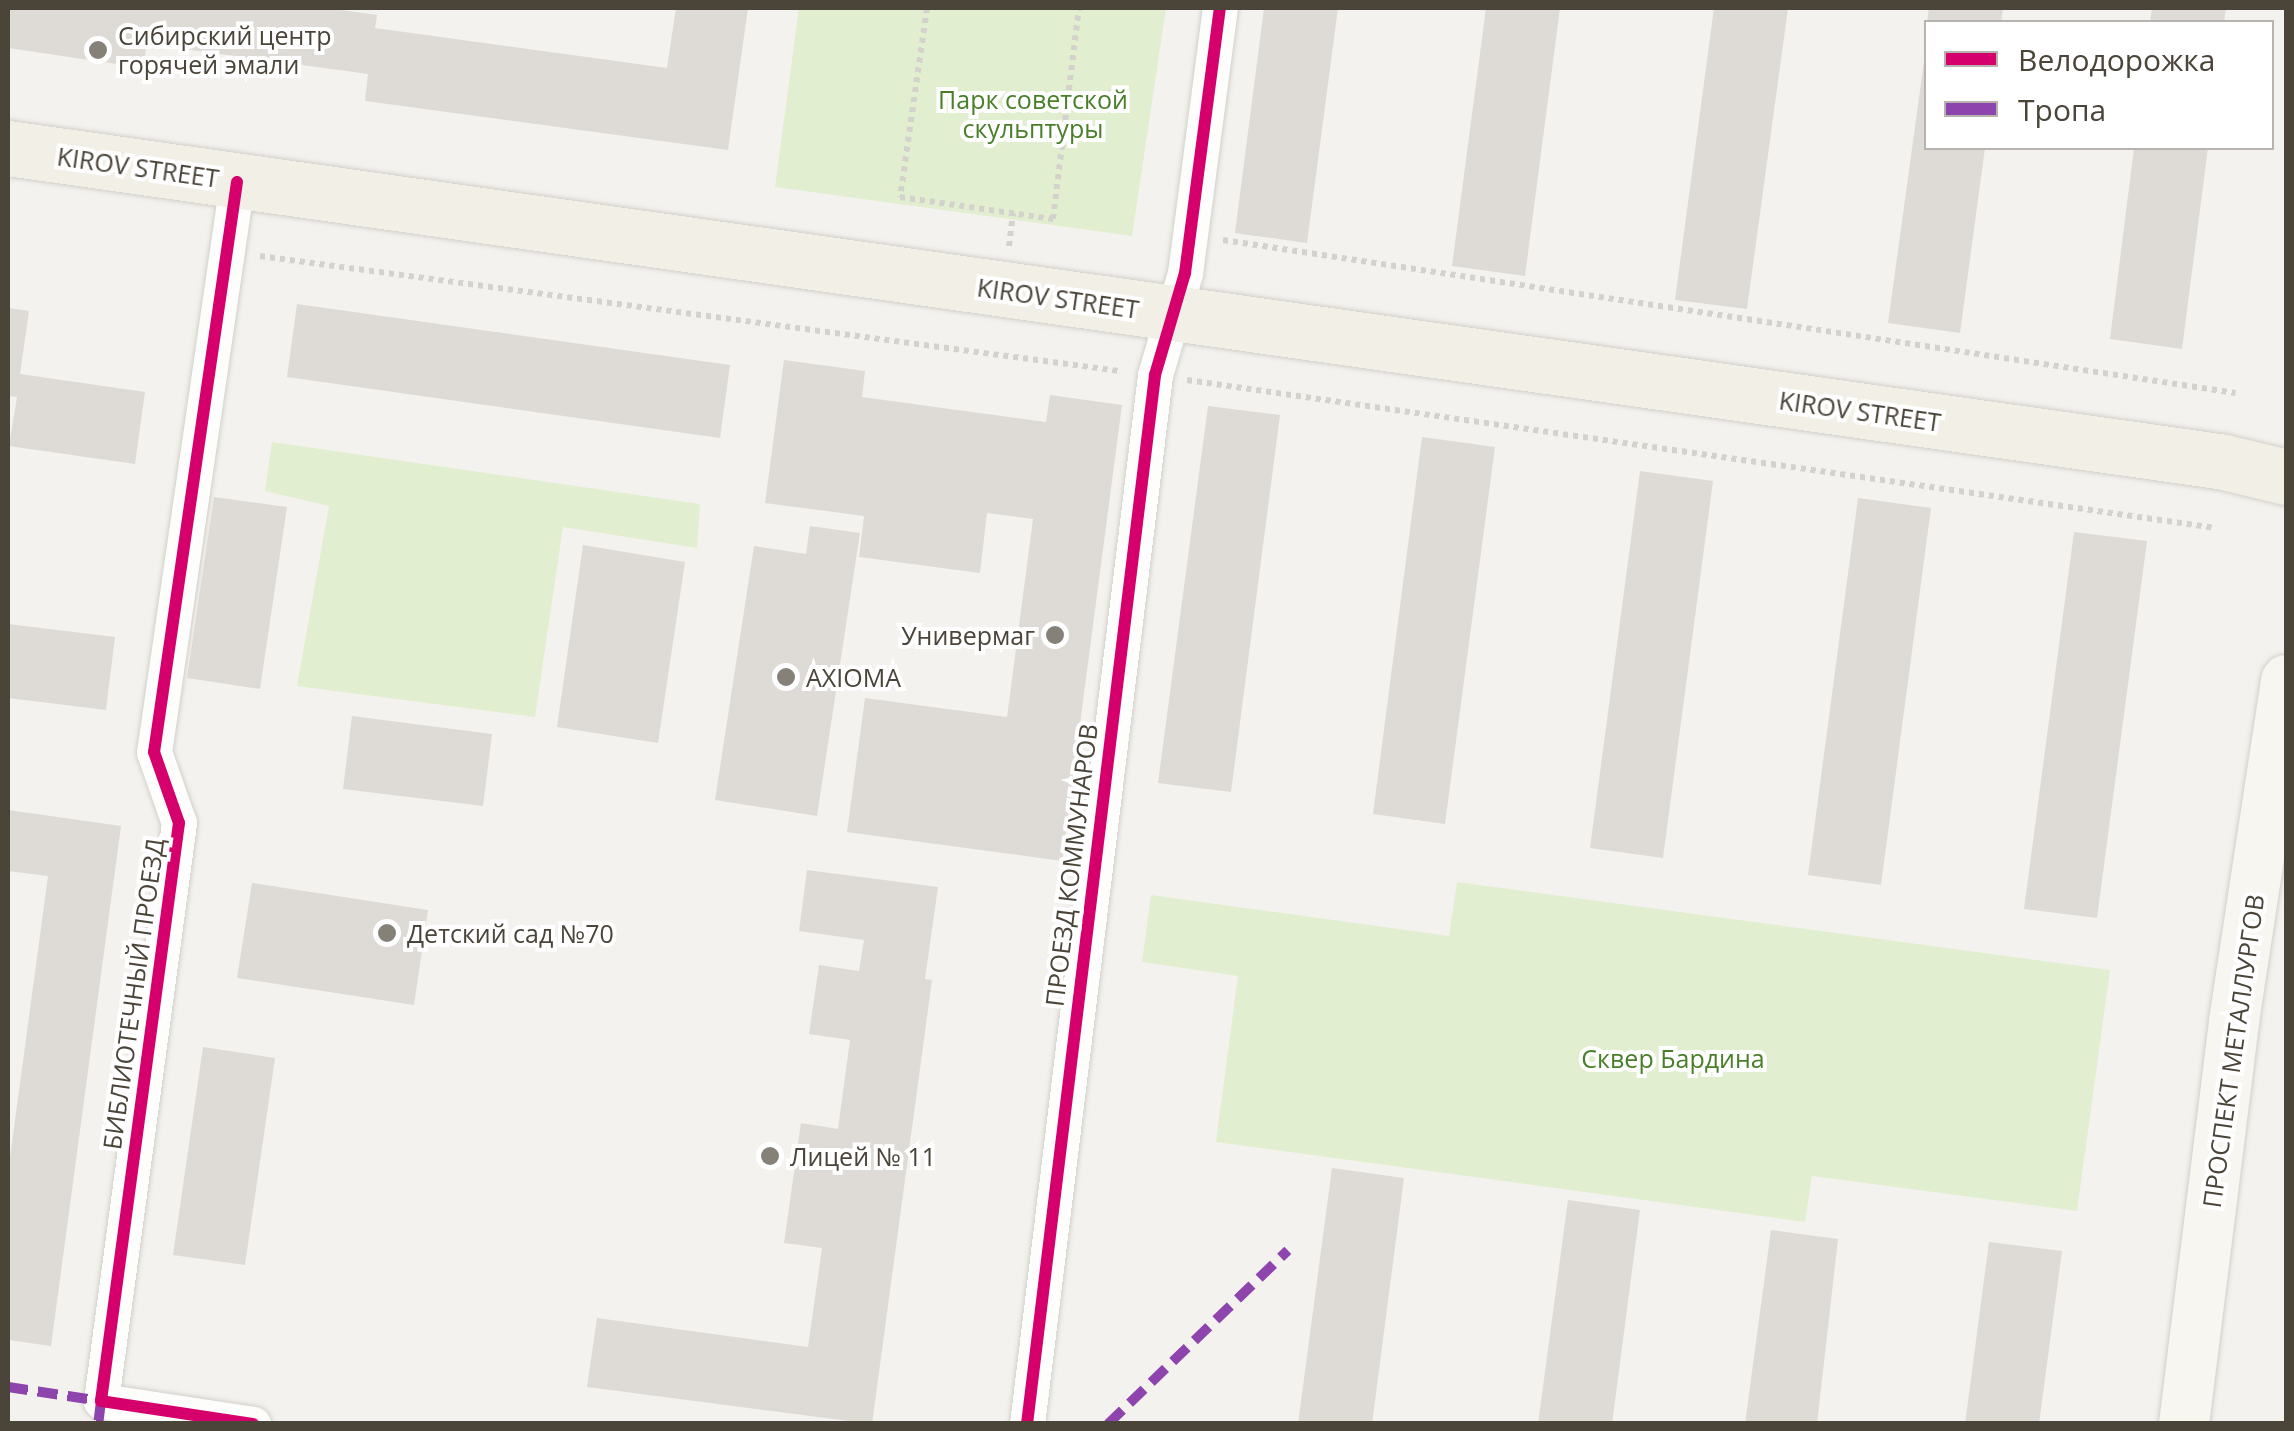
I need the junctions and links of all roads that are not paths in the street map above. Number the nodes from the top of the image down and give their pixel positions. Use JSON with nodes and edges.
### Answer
{"nodes":[{"id":1,"x":1220,"y":8,"type":"edge"},
{"id":2,"x":8,"y":148,"type":"edge"},
{"id":3,"x":237,"y":182,"type":"junction"},
{"id":4,"x":1177,"y":315,"type":"junction"},
{"id":5,"x":2286,"y":477,"type":"edge"},
{"id":6,"x":2286,"y":680,"type":"edge"},
{"id":7,"x":253,"y":1424,"type":"edge"},
{"id":8,"x":1027,"y":1424,"type":"edge"},
{"id":9,"x":2184,"y":1424,"type":"edge"}],
"edges":[{"from":1,"to":4,"type":"street","name":"ПРОЕЗД КОММУНАРОВ"},
{"from":2,"to":3,"type":"main road","name":"KIROV STREET"},
{"from":3,"to":4,"type":"main road","name":"KIROV STREET"},
{"from":3,"to":7,"type":"street","name":"БИБЛИОТЕЧНЫЙ ПРОЕЗД"},
{"from":4,"to":5,"type":"main road","name":"KIROV STREET"},
{"from":4,"to":8,"type":"street","name":"ПРОЕЗД КОММУНАРОВ"},
{"from":6,"to":9,"type":"main road","name":"ПРОСПЕКТ МЕТАЛЛУРГОВ"}]}
